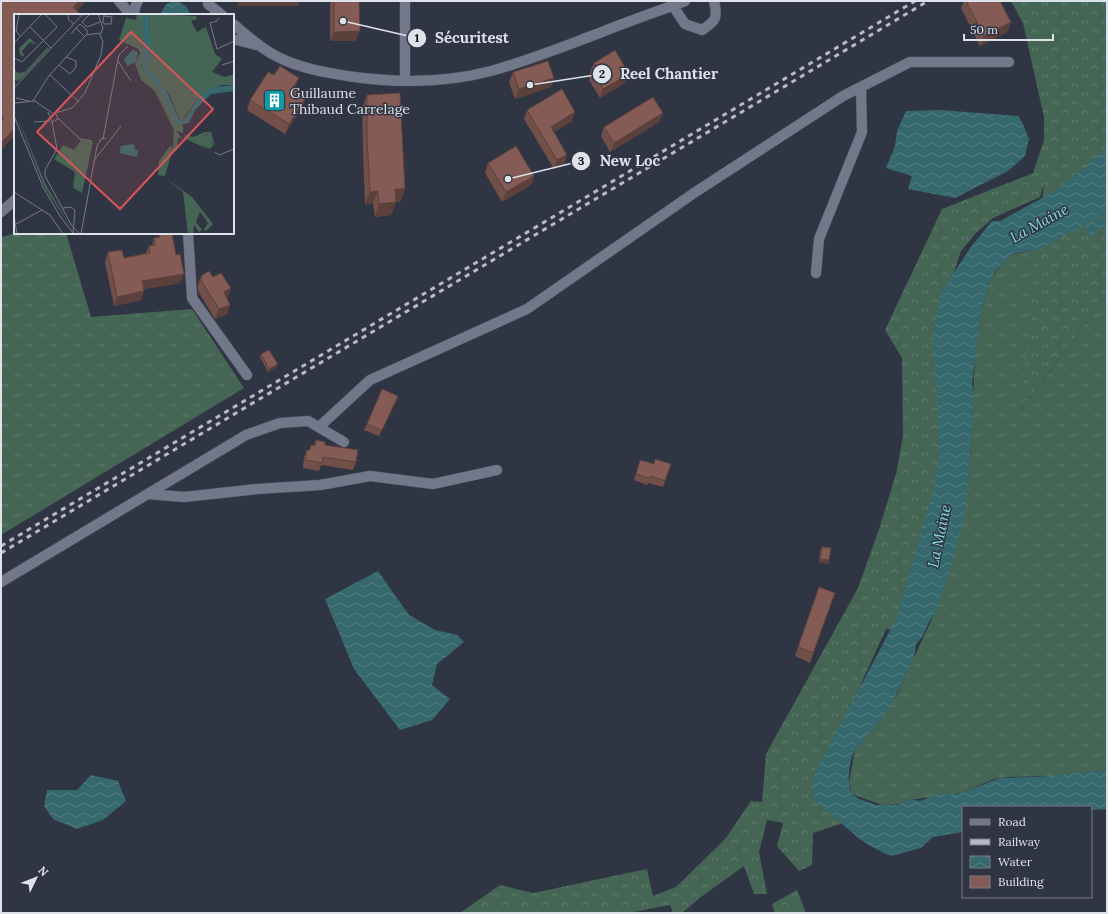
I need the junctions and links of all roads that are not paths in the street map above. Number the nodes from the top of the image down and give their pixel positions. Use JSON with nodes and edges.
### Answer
{"nodes":[{"id":1,"x":119,"y":1,"type":"edge"},
{"id":2,"x":138,"y":1,"type":"edge"},
{"id":3,"x":404,"y":1,"type":"edge"},
{"id":4,"x":685,"y":1,"type":"edge"},
{"id":5,"x":714,"y":1,"type":"edge"},
{"id":6,"x":208,"y":2,"type":"edge"},
{"id":7,"x":673,"y":6,"type":"junction"},
{"id":8,"x":130,"y":14,"type":"edge"},
{"id":9,"x":134,"y":14,"type":"edge"},
{"id":10,"x":210,"y":14,"type":"edge"},
{"id":11,"x":221,"y":14,"type":"edge"},
{"id":12,"x":234,"y":25,"type":"edge"},
{"id":13,"x":234,"y":39,"type":"edge"},
{"id":14,"x":260,"y":46,"type":"junction"},
{"id":15,"x":1009,"y":62,"type":"dead end"},
{"id":16,"x":405,"y":81,"type":"junction"},
{"id":17,"x":861,"y":87,"type":"junction"},
{"id":18,"x":14,"y":201,"type":"edge"},
{"id":19,"x":1,"y":212,"type":"edge"},
{"id":20,"x":188,"y":234,"type":"edge"},
{"id":21,"x":816,"y":274,"type":"dead end"},
{"id":22,"x":247,"y":375,"type":"dead end"},
{"id":23,"x":319,"y":427,"type":"junction"},
{"id":24,"x":344,"y":442,"type":"dead end"},
{"id":25,"x":497,"y":470,"type":"dead end"},
{"id":26,"x":148,"y":494,"type":"junction"},
{"id":27,"x":1,"y":582,"type":"edge"}],
"edges":[{"from":1,"to":8,"type":"street"},
{"from":2,"to":9,"type":"street"},
{"from":3,"to":16,"type":"street"},
{"from":4,"to":7,"type":"street"},
{"from":5,"to":7,"type":"street"},
{"from":6,"to":10,"type":"street"},
{"from":6,"to":11,"type":"street"},
{"from":7,"to":16,"type":"street"},
{"from":12,"to":14,"type":"street"},
{"from":13,"to":14,"type":"street"},
{"from":14,"to":16,"type":"street"},
{"from":15,"to":17,"type":"street"},
{"from":17,"to":21,"type":"street"},
{"from":17,"to":23,"type":"street"},
{"from":18,"to":19,"type":"street"},
{"from":20,"to":22,"type":"street"},
{"from":23,"to":24,"type":"street"},
{"from":23,"to":26,"type":"street"},
{"from":25,"to":26,"type":"street"},
{"from":26,"to":27,"type":"street"}]}
